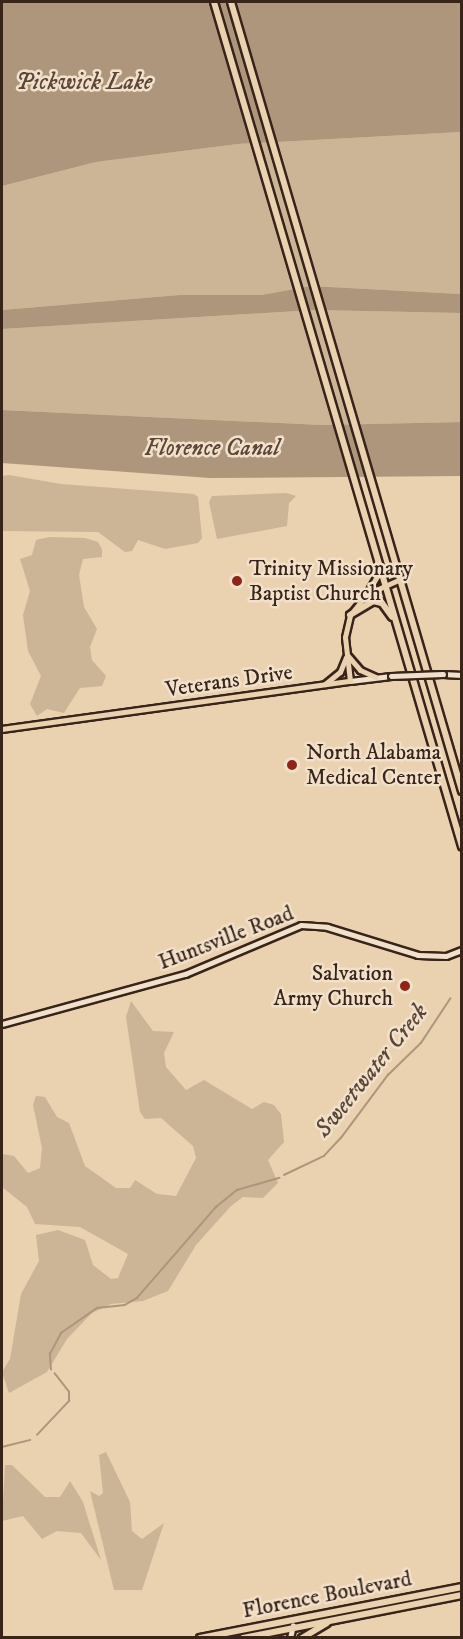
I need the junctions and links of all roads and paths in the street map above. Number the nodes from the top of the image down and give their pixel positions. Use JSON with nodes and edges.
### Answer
{"nodes":[{"id":1,"x":214,"y":2,"type":"edge"},
{"id":2,"x":231,"y":2,"type":"edge"},
{"id":3,"x":377,"y":555,"type":"junction"},
{"id":4,"x":399,"y":580,"type":"junction"},
{"id":5,"x":385,"y":584,"type":"junction"},
{"id":6,"x":361,"y":598,"type":"junction"},
{"id":7,"x":350,"y":615,"type":"junction"},
{"id":8,"x":397,"y":626,"type":"junction"},
{"id":9,"x":347,"y":655,"type":"junction"},
{"id":10,"x":462,"y":675,"type":"edge"},
{"id":11,"x":376,"y":678,"type":"junction"},
{"id":12,"x":350,"y":681,"type":"junction"},
{"id":13,"x":324,"y":684,"type":"junction"},
{"id":14,"x":2,"y":729,"type":"edge"},
{"id":15,"x":462,"y":791,"type":"edge"},
{"id":16,"x":462,"y":846,"type":"edge"},
{"id":17,"x":462,"y":950,"type":"edge"},
{"id":18,"x":2,"y":1024,"type":"edge"},
{"id":19,"x":462,"y":1587,"type":"edge"},
{"id":20,"x":462,"y":1595,"type":"edge"},
{"id":21,"x":332,"y":1620,"type":"junction"},
{"id":22,"x":293,"y":1624,"type":"junction"},
{"id":23,"x":249,"y":1637,"type":"edge"},
{"id":24,"x":200,"y":1638,"type":"edge"},
{"id":25,"x":290,"y":1638,"type":"edge"},
{"id":26,"x":302,"y":1638,"type":"edge"}],
"edges":[{"from":1,"to":3,"type":"highway"},
{"from":2,"to":4,"type":"highway"},
{"from":3,"to":5,"type":"highway"},
{"from":3,"to":6,"type":"main road"},
{"from":4,"to":5,"type":"main road"},
{"from":4,"to":15,"type":"highway"},
{"from":5,"to":6,"type":"main road"},
{"from":5,"to":8,"type":"highway"},
{"from":6,"to":7,"type":"main road"},
{"from":7,"to":8,"type":"highway"},
{"from":7,"to":9,"type":"main road"},
{"from":8,"to":16,"type":"highway"},
{"from":9,"to":11,"type":"main road"},
{"from":9,"to":12,"type":"main road"},
{"from":9,"to":13,"type":"main road"},
{"from":10,"to":11,"type":"main road","name":"Veterans Drive","bridge":true},
{"from":11,"to":12,"type":"main road","name":"Veterans Drive"},
{"from":12,"to":13,"type":"main road","name":"Veterans Drive"},
{"from":13,"to":14,"type":"main road","name":"Veterans Drive"},
{"from":17,"to":18,"type":"main road","name":"Huntsville Road"},
{"from":19,"to":22,"type":"highway","name":"Florence Boulevard"},
{"from":20,"to":21,"type":"highway","name":"Florence Boulevard"},
{"from":21,"to":22,"type":"highway","name":"Florence Boulevard"},
{"from":21,"to":26,"type":"highway"},
{"from":22,"to":23,"type":"highway","name":"Florence Boulevard"},
{"from":22,"to":24,"type":"highway","name":"Florence Boulevard"},
{"from":22,"to":25,"type":"main road"}]}
